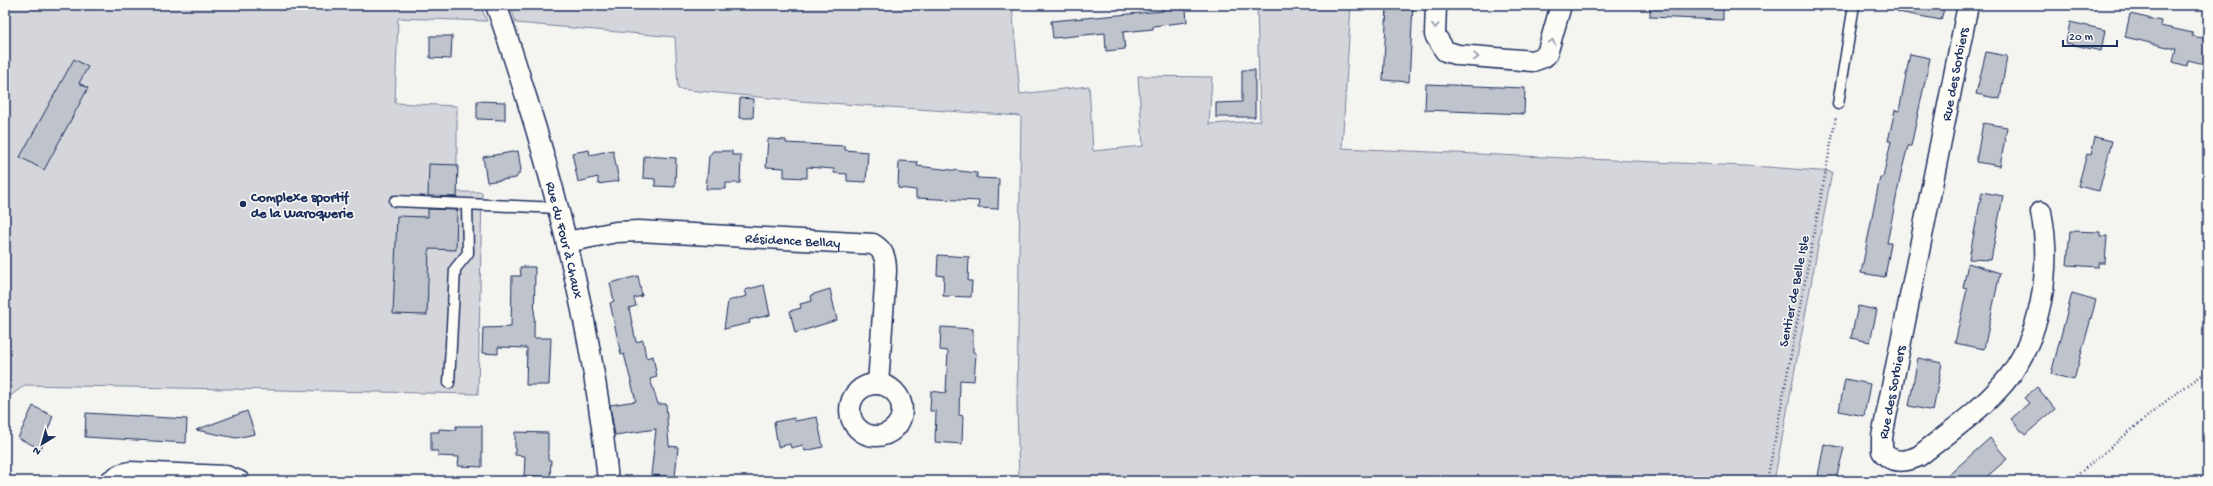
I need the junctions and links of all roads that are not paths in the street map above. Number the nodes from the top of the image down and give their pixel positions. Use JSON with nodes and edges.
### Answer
{"nodes":[{"id":1,"x":496,"y":5,"type":"edge"},
{"id":2,"x":1436,"y":5,"type":"edge"},
{"id":3,"x":1561,"y":5,"type":"edge"},
{"id":4,"x":1854,"y":5,"type":"edge"},
{"id":5,"x":1968,"y":5,"type":"edge"},
{"id":6,"x":1838,"y":104,"type":"road end"},
{"id":7,"x":395,"y":201,"type":"dead end"},
{"id":8,"x":467,"y":204,"type":"junction"},
{"id":9,"x":559,"y":208,"type":"junction"},
{"id":10,"x":2041,"y":212,"type":"dead end"},
{"id":11,"x":568,"y":242,"type":"junction"},
{"id":12,"x":449,"y":383,"type":"dead end"},
{"id":13,"x":878,"y":384,"type":"dead end"},
{"id":14,"x":110,"y":481,"type":"edge"},
{"id":15,"x":239,"y":481,"type":"edge"},
{"id":16,"x":608,"y":481,"type":"edge"}],
"edges":[{"from":1,"to":9,"type":"street","name":"Rue du Four à Chaux"},
{"from":2,"to":3,"type":"street","one_way":true},
{"from":4,"to":6,"type":"lane"},
{"from":5,"to":10,"type":"street","name":"Rue des Sorbiers"},
{"from":7,"to":8,"type":"lane"},
{"from":8,"to":9,"type":"lane"},
{"from":8,"to":12,"type":"lane"},
{"from":9,"to":11,"type":"street","name":"Rue du Four à Chaux"},
{"from":11,"to":13,"type":"street","name":"Résidence Bellay"},
{"from":11,"to":16,"type":"street","name":"Rue du Four à Chaux"},
{"from":14,"to":15,"type":"street"}]}
